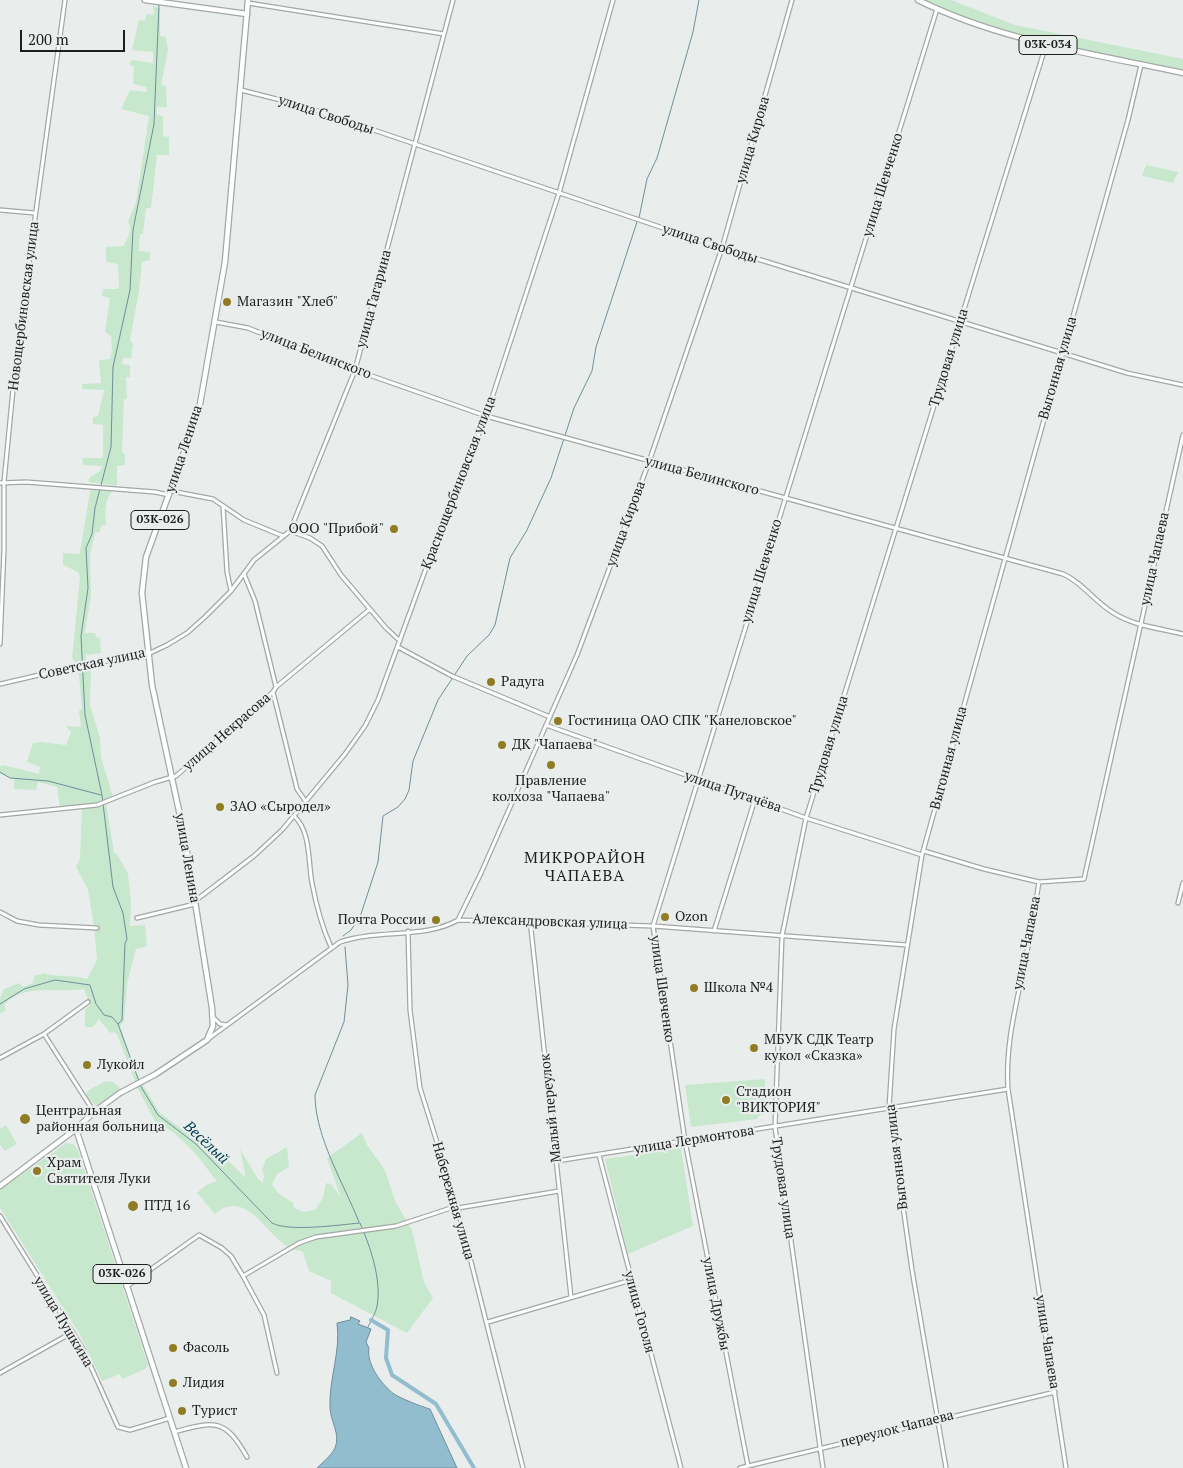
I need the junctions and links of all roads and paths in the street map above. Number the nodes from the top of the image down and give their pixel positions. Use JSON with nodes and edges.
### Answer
{"nodes":[{"id":1,"x":65,"y":0,"type":"edge"},
{"id":2,"x":145,"y":0,"type":"edge"},
{"id":3,"x":453,"y":0,"type":"edge"},
{"id":4,"x":613,"y":0,"type":"edge"},
{"id":5,"x":792,"y":0,"type":"edge"},
{"id":6,"x":918,"y":0,"type":"edge"},
{"id":7,"x":248,"y":2,"type":"edge"},
{"id":8,"x":937,"y":9,"type":"junction"},
{"id":9,"x":247,"y":14,"type":"junction"},
{"id":10,"x":444,"y":34,"type":"junction"},
{"id":11,"x":1046,"y":45,"type":"junction"},
{"id":12,"x":1141,"y":64,"type":"junction"},
{"id":13,"x":1183,"y":73,"type":"edge"},
{"id":14,"x":241,"y":90,"type":"junction"},
{"id":15,"x":415,"y":145,"type":"junction"},
{"id":16,"x":559,"y":193,"type":"junction"},
{"id":17,"x":0,"y":210,"type":"edge"},
{"id":18,"x":35,"y":214,"type":"junction"},
{"id":19,"x":722,"y":248,"type":"junction"},
{"id":20,"x":851,"y":288,"type":"junction"},
{"id":21,"x":960,"y":321,"type":"junction"},
{"id":22,"x":216,"y":322,"type":"junction"},
{"id":23,"x":1062,"y":352,"type":"junction"},
{"id":24,"x":355,"y":370,"type":"junction"},
{"id":25,"x":1183,"y":385,"type":"edge"},
{"id":26,"x":486,"y":416,"type":"junction"},
{"id":27,"x":1183,"y":435,"type":"edge"},
{"id":28,"x":649,"y":462,"type":"junction"},
{"id":29,"x":2,"y":483,"type":"edge"},
{"id":30,"x":170,"y":493,"type":"junction"},
{"id":31,"x":785,"y":499,"type":"junction"},
{"id":32,"x":223,"y":505,"type":"junction"},
{"id":33,"x":896,"y":529,"type":"junction"},
{"id":34,"x":290,"y":530,"type":"junction"},
{"id":35,"x":283,"y":536,"type":"junction"},
{"id":36,"x":1005,"y":559,"type":"junction"},
{"id":37,"x":244,"y":573,"type":"junction"},
{"id":38,"x":231,"y":591,"type":"junction"},
{"id":39,"x":370,"y":609,"type":"junction"},
{"id":40,"x":1142,"y":624,"type":"junction"},
{"id":41,"x":1183,"y":634,"type":"edge"},
{"id":42,"x":400,"y":642,"type":"junction"},
{"id":43,"x":0,"y":644,"type":"edge"},
{"id":44,"x":398,"y":647,"type":"junction"},
{"id":45,"x":148,"y":654,"type":"junction"},
{"id":46,"x":0,"y":684,"type":"edge"},
{"id":47,"x":276,"y":687,"type":"junction"},
{"id":48,"x":273,"y":692,"type":"junction"},
{"id":49,"x":266,"y":698,"type":"junction"},
{"id":50,"x":276,"y":701,"type":"junction"},
{"id":51,"x":550,"y":717,"type":"junction"},
{"id":52,"x":546,"y":725,"type":"junction"},
{"id":53,"x":173,"y":777,"type":"junction"},
{"id":54,"x":698,"y":780,"type":"junction"},
{"id":55,"x":755,"y":799,"type":"junction"},
{"id":56,"x":306,"y":802,"type":"junction"},
{"id":57,"x":0,"y":815,"type":"edge"},
{"id":58,"x":294,"y":816,"type":"junction"},
{"id":59,"x":806,"y":818,"type":"junction"},
{"id":60,"x":923,"y":853,"type":"junction"},
{"id":61,"x":1039,"y":882,"type":"junction"},
{"id":62,"x":1183,"y":883,"type":"edge"},
{"id":63,"x":195,"y":903,"type":"junction"},
{"id":64,"x":1178,"y":903,"type":"dead end"},
{"id":65,"x":0,"y":909,"type":"edge"},
{"id":66,"x":137,"y":918,"type":"dead end"},
{"id":67,"x":458,"y":920,"type":"junction"},
{"id":68,"x":530,"y":920,"type":"junction"},
{"id":69,"x":653,"y":926,"type":"junction"},
{"id":70,"x":97,"y":928,"type":"dead end"},
{"id":71,"x":714,"y":930,"type":"junction"},
{"id":72,"x":408,"y":931,"type":"junction"},
{"id":73,"x":782,"y":936,"type":"junction"},
{"id":74,"x":907,"y":945,"type":"junction"},
{"id":75,"x":331,"y":947,"type":"junction"},
{"id":76,"x":88,"y":1002,"type":"dead end"},
{"id":77,"x":213,"y":1017,"type":"junction"},
{"id":78,"x":227,"y":1025,"type":"junction"},
{"id":79,"x":44,"y":1034,"type":"junction"},
{"id":80,"x":207,"y":1040,"type":"junction"},
{"id":81,"x":0,"y":1058,"type":"edge"},
{"id":82,"x":1008,"y":1089,"type":"junction"},
{"id":83,"x":889,"y":1108,"type":"junction"},
{"id":84,"x":94,"y":1112,"type":"junction"},
{"id":85,"x":775,"y":1127,"type":"junction"},
{"id":86,"x":76,"y":1129,"type":"junction"},
{"id":87,"x":685,"y":1141,"type":"junction"},
{"id":88,"x":599,"y":1155,"type":"junction"},
{"id":89,"x":557,"y":1161,"type":"junction"},
{"id":90,"x":0,"y":1186,"type":"edge"},
{"id":91,"x":559,"y":1191,"type":"junction"},
{"id":92,"x":457,"y":1207,"type":"junction"},
{"id":93,"x":0,"y":1216,"type":"edge"},
{"id":94,"x":243,"y":1276,"type":"junction"},
{"id":95,"x":631,"y":1280,"type":"junction"},
{"id":96,"x":126,"y":1287,"type":"junction"},
{"id":97,"x":571,"y":1297,"type":"junction"},
{"id":98,"x":488,"y":1322,"type":"junction"},
{"id":99,"x":73,"y":1332,"type":"junction"},
{"id":100,"x":0,"y":1373,"type":"edge"},
{"id":101,"x":277,"y":1373,"type":"dead end"},
{"id":102,"x":1055,"y":1392,"type":"junction"},
{"id":103,"x":170,"y":1418,"type":"junction"},
{"id":104,"x":938,"y":1419,"type":"junction"},
{"id":105,"x":174,"y":1432,"type":"junction"},
{"id":106,"x":820,"y":1449,"type":"junction"},
{"id":107,"x":247,"y":1457,"type":"dead end"},
{"id":108,"x":748,"y":1466,"type":"junction"},
{"id":109,"x":186,"y":1468,"type":"edge"},
{"id":110,"x":523,"y":1468,"type":"edge"},
{"id":111,"x":681,"y":1468,"type":"edge"},
{"id":112,"x":740,"y":1468,"type":"edge"},
{"id":113,"x":823,"y":1468,"type":"edge"},
{"id":114,"x":946,"y":1468,"type":"edge"},
{"id":115,"x":1066,"y":1468,"type":"edge"}],
"edges":[{"from":1,"to":18,"type":"street","name":"Новощербиновская улица"},
{"from":2,"to":9,"type":"main road"},
{"from":3,"to":10,"type":"street","name":"улица Гагарина"},
{"from":4,"to":16,"type":"street","name":"Краснощербиновская улица"},
{"from":5,"to":19,"type":"street","name":"улица Кирова"},
{"from":6,"to":8,"type":"main road","number":"03К-034"},
{"from":7,"to":9,"type":"main road","name":"улица Ленина","number":"03К-026"},
{"from":7,"to":10,"type":"street"},
{"from":8,"to":11,"type":"main road","number":"03К-034"},
{"from":8,"to":20,"type":"street","name":"улица Шевченко"},
{"from":9,"to":14,"type":"main road","name":"улица Ленина","number":"03К-026"},
{"from":10,"to":15,"type":"street","name":"улица Гагарина"},
{"from":11,"to":12,"type":"main road","number":"03К-034"},
{"from":11,"to":21,"type":"street","name":"Трудовая улица"},
{"from":12,"to":13,"type":"main road","number":"03К-034"},
{"from":12,"to":23,"type":"street","name":"Выгонная улица"},
{"from":14,"to":15,"type":"street","name":"улица Свободы"},
{"from":14,"to":22,"type":"main road","name":"улица Ленина","number":"03К-026"},
{"from":15,"to":16,"type":"street","name":"улица Свободы"},
{"from":15,"to":24,"type":"street","name":"улица Гагарина"},
{"from":16,"to":19,"type":"street","name":"улица Свободы"},
{"from":16,"to":26,"type":"street","name":"Краснощербиновская улица"},
{"from":17,"to":18,"type":"street"},
{"from":18,"to":29,"type":"street","name":"Новощербиновская улица"},
{"from":19,"to":20,"type":"street","name":"улица Свободы"},
{"from":19,"to":28,"type":"street","name":"улица Кирова"},
{"from":20,"to":21,"type":"street","name":"улица Свободы"},
{"from":20,"to":31,"type":"street","name":"улица Шевченко"},
{"from":21,"to":23,"type":"street","name":"улица Свободы"},
{"from":21,"to":33,"type":"street","name":"Трудовая улица"},
{"from":22,"to":24,"type":"street","name":"улица Белинского"},
{"from":22,"to":30,"type":"main road","name":"улица Ленина","number":"03К-026"},
{"from":23,"to":25,"type":"street","name":"улица Свободы"},
{"from":23,"to":36,"type":"street","name":"Выгонная улица"},
{"from":24,"to":26,"type":"street","name":"улица Белинского"},
{"from":24,"to":34,"type":"street","name":"улица Гагарина"},
{"from":26,"to":28,"type":"street","name":"улица Белинского"},
{"from":26,"to":42,"type":"street","name":"Краснощербиновская улица"},
{"from":27,"to":40,"type":"street","name":"улица Чапаева"},
{"from":28,"to":31,"type":"street","name":"улица Белинского"},
{"from":28,"to":51,"type":"street","name":"улица Кирова"},
{"from":29,"to":30,"type":"street"},
{"from":29,"to":43,"type":"street","name":"Новощербиновская улица"},
{"from":30,"to":32,"type":"street"},
{"from":30,"to":45,"type":"main road","name":"улица Ленина","number":"03К-026"},
{"from":31,"to":33,"type":"street","name":"улица Белинского"},
{"from":31,"to":54,"type":"street","name":"улица Шевченко"},
{"from":32,"to":35,"type":"street"},
{"from":32,"to":38,"type":"street"},
{"from":33,"to":36,"type":"street","name":"улица Белинского"},
{"from":33,"to":59,"type":"street","name":"Трудовая улица"},
{"from":34,"to":35,"type":"street","name":"улица Гагарина"},
{"from":34,"to":39,"type":"street"},
{"from":35,"to":37,"type":"street","name":"улица Гагарина"},
{"from":36,"to":40,"type":"street","name":"улица Белинского"},
{"from":36,"to":60,"type":"street","name":"Выгонная улица"},
{"from":37,"to":38,"type":"street","name":"Советская улица"},
{"from":37,"to":47,"type":"street"},
{"from":38,"to":45,"type":"street","name":"Советская улица"},
{"from":39,"to":42,"type":"street"},
{"from":39,"to":47,"type":"street","name":"улица Некрасова"},
{"from":40,"to":41,"type":"street","name":"улица Белинского"},
{"from":40,"to":61,"type":"street","name":"улица Чапаева"},
{"from":42,"to":44,"type":"street","name":"Краснощербиновская улица"},
{"from":44,"to":51,"type":"street"},
{"from":44,"to":56,"type":"street","name":"Краснощербиновская улица"},
{"from":45,"to":46,"type":"street","name":"Советская улица"},
{"from":45,"to":53,"type":"main road","name":"улица Ленина","number":"03К-026"},
{"from":47,"to":48,"type":"street","name":"улица Некрасова"},
{"from":48,"to":49,"type":"street","name":"улица Некрасова"},
{"from":48,"to":50,"type":"street"},
{"from":49,"to":50,"type":"street"},
{"from":49,"to":53,"type":"street","name":"улица Некрасова"},
{"from":50,"to":56,"type":"street"},
{"from":51,"to":52,"type":"street","name":"улица Кирова"},
{"from":52,"to":54,"type":"street","name":"улица Пугачёва"},
{"from":52,"to":67,"type":"street","name":"улица Кирова"},
{"from":53,"to":57,"type":"street","name":"улица Некрасова"},
{"from":53,"to":63,"type":"main road","name":"улица Ленина","number":"03К-026"},
{"from":54,"to":55,"type":"street","name":"улица Пугачёва"},
{"from":54,"to":69,"type":"street","name":"улица Шевченко"},
{"from":55,"to":59,"type":"street","name":"улица Пугачёва"},
{"from":55,"to":71,"type":"street"},
{"from":56,"to":58,"type":"street","name":"Краснощербиновская улица"},
{"from":58,"to":63,"type":"street","name":"Краснощербиновская улица"},
{"from":58,"to":75,"type":"street"},
{"from":59,"to":60,"type":"street","name":"улица Пугачёва"},
{"from":59,"to":73,"type":"street","name":"Трудовая улица"},
{"from":60,"to":61,"type":"street","name":"улица Пугачёва"},
{"from":60,"to":74,"type":"street","name":"Выгонная улица"},
{"from":61,"to":82,"type":"street","name":"улица Чапаева"},
{"from":62,"to":64,"type":"street"},
{"from":63,"to":66,"type":"street"},
{"from":63,"to":77,"type":"main road","name":"улица Ленина","number":"03К-026"},
{"from":65,"to":70,"type":"street"},
{"from":67,"to":68,"type":"street","name":"Александровская улица"},
{"from":67,"to":72,"type":"street","name":"Александровская улица"},
{"from":68,"to":69,"type":"street","name":"Александровская улица"},
{"from":68,"to":89,"type":"street","name":"Малый переулок"},
{"from":69,"to":71,"type":"street","name":"Александровская улица"},
{"from":69,"to":87,"type":"street","name":"улица Шевченко"},
{"from":71,"to":73,"type":"street","name":"Александровская улица"},
{"from":72,"to":75,"type":"street","name":"Александровская улица"},
{"from":72,"to":92,"type":"street","name":"Набережная улица"},
{"from":73,"to":74,"type":"street","name":"Александровская улица"},
{"from":73,"to":85,"type":"street","name":"Трудовая улица"},
{"from":74,"to":83,"type":"street","name":"Выгонная улица"},
{"from":75,"to":78,"type":"street","name":"Александровская улица"},
{"from":76,"to":79,"type":"street"},
{"from":77,"to":78,"type":"street"},
{"from":77,"to":80,"type":"main road","name":"улица Ленина","number":"03К-026"},
{"from":78,"to":80,"type":"street","name":"Александровская улица"},
{"from":79,"to":81,"type":"street"},
{"from":79,"to":84,"type":"street"},
{"from":80,"to":84,"type":"main road","name":"Александровская улица"},
{"from":82,"to":83,"type":"street","name":"улица Лермонтова"},
{"from":82,"to":102,"type":"street","name":"улица Чапаева"},
{"from":83,"to":85,"type":"street","name":"улица Лермонтова"},
{"from":83,"to":104,"type":"street","name":"Выгонная улица"},
{"from":84,"to":86,"type":"main road","name":"Александровская улица"},
{"from":85,"to":87,"type":"street","name":"улица Лермонтова"},
{"from":85,"to":106,"type":"street","name":"Трудовая улица"},
{"from":86,"to":90,"type":"main road","name":"Александровская улица"},
{"from":86,"to":96,"type":"main road","number":"03К-026"},
{"from":87,"to":88,"type":"street","name":"улица Лермонтова"},
{"from":87,"to":108,"type":"street","name":"улица Дружбы"},
{"from":88,"to":89,"type":"street","name":"улица Лермонтова"},
{"from":88,"to":95,"type":"street","name":"улица Гоголя"},
{"from":89,"to":91,"type":"street","name":"Малый переулок"},
{"from":91,"to":92,"type":"street"},
{"from":91,"to":97,"type":"street","name":"Малый переулок"},
{"from":92,"to":94,"type":"street"},
{"from":92,"to":98,"type":"street","name":"Набережная улица"},
{"from":93,"to":99,"type":"street","name":"улица Пушкина"},
{"from":94,"to":96,"type":"street"},
{"from":94,"to":101,"type":"street"},
{"from":95,"to":97,"type":"street"},
{"from":95,"to":111,"type":"street","name":"улица Гоголя"},
{"from":96,"to":103,"type":"main road","number":"03К-026"},
{"from":97,"to":98,"type":"street"},
{"from":98,"to":110,"type":"street","name":"Набережная улица"},
{"from":99,"to":100,"type":"street"},
{"from":99,"to":103,"type":"street","name":"улица Пушкина"},
{"from":102,"to":104,"type":"street","name":"переулок Чапаева"},
{"from":102,"to":115,"type":"street","name":"улица Чапаева"},
{"from":103,"to":105,"type":"main road","number":"03К-026"},
{"from":104,"to":106,"type":"street","name":"переулок Чапаева"},
{"from":104,"to":114,"type":"street","name":"Выгонная улица"},
{"from":105,"to":107,"type":"street"},
{"from":105,"to":109,"type":"main road","number":"03К-026"},
{"from":106,"to":108,"type":"street","name":"переулок Чапаева"},
{"from":106,"to":113,"type":"street","name":"Трудовая улица"},
{"from":108,"to":112,"type":"street","name":"переулок Чапаева"}]}
